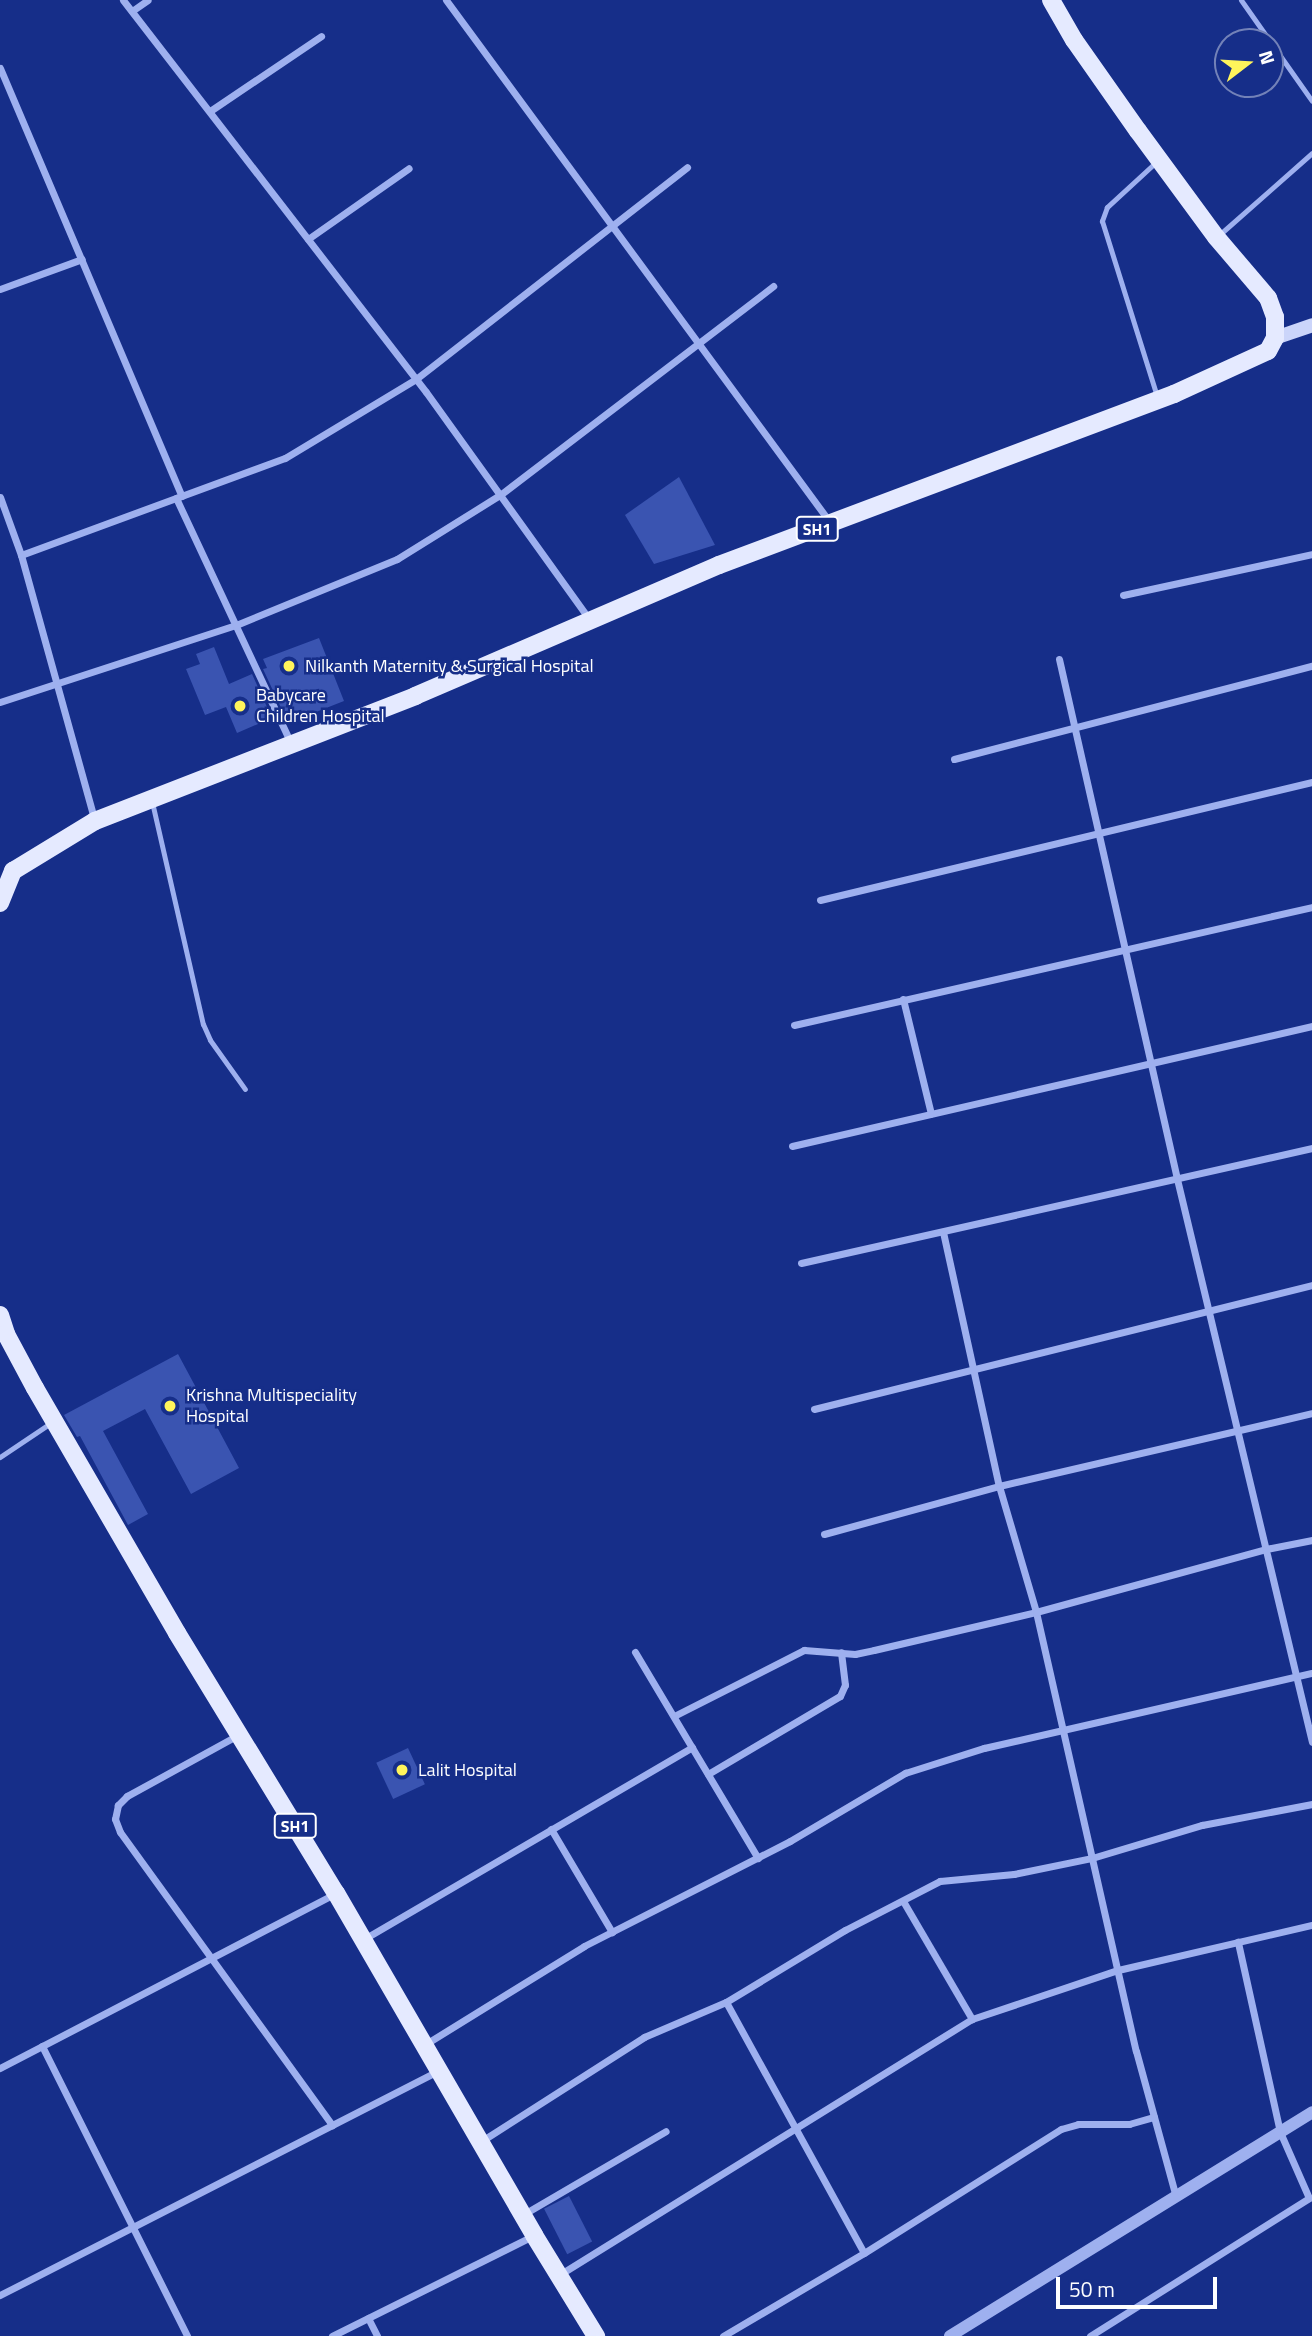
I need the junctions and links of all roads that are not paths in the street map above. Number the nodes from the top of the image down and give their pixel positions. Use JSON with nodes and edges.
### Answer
{"nodes":[{"id":1,"x":123,"y":0,"type":"edge"},
{"id":2,"x":148,"y":0,"type":"edge"},
{"id":3,"x":446,"y":0,"type":"edge"},
{"id":4,"x":1051,"y":0,"type":"edge"},
{"id":5,"x":1241,"y":0,"type":"edge"},
{"id":6,"x":132,"y":11,"type":"junction"},
{"id":7,"x":321,"y":36,"type":"dead end"},
{"id":8,"x":0,"y":68,"type":"edge"},
{"id":9,"x":1312,"y":101,"type":"edge"},
{"id":10,"x":210,"y":111,"type":"junction"},
{"id":11,"x":1312,"y":153,"type":"edge"},
{"id":12,"x":1159,"y":160,"type":"junction"},
{"id":13,"x":687,"y":167,"type":"dead end"},
{"id":14,"x":409,"y":168,"type":"dead end"},
{"id":15,"x":612,"y":225,"type":"junction"},
{"id":16,"x":1216,"y":237,"type":"junction"},
{"id":17,"x":308,"y":239,"type":"junction"},
{"id":18,"x":82,"y":259,"type":"junction"},
{"id":19,"x":773,"y":286,"type":"dead end"},
{"id":20,"x":0,"y":289,"type":"edge"},
{"id":21,"x":1312,"y":325,"type":"edge"},
{"id":22,"x":1275,"y":338,"type":"junction"},
{"id":23,"x":701,"y":344,"type":"junction"},
{"id":24,"x":416,"y":379,"type":"junction"},
{"id":25,"x":1158,"y":401,"type":"junction"},
{"id":26,"x":500,"y":495,"type":"junction"},
{"id":27,"x":0,"y":497,"type":"edge"},
{"id":28,"x":179,"y":497,"type":"junction"},
{"id":29,"x":831,"y":523,"type":"junction"},
{"id":30,"x":1312,"y":554,"type":"edge"},
{"id":31,"x":21,"y":555,"type":"junction"},
{"id":32,"x":1123,"y":595,"type":"dead end"},
{"id":33,"x":591,"y":621,"type":"junction"},
{"id":34,"x":236,"y":625,"type":"junction"},
{"id":35,"x":1059,"y":659,"type":"dead end"},
{"id":36,"x":1312,"y":666,"type":"edge"},
{"id":37,"x":57,"y":685,"type":"junction"},
{"id":38,"x":0,"y":702,"type":"edge"},
{"id":39,"x":1074,"y":728,"type":"junction"},
{"id":40,"x":291,"y":744,"type":"junction"},
{"id":41,"x":954,"y":759,"type":"dead end"},
{"id":42,"x":1312,"y":782,"type":"edge"},
{"id":43,"x":151,"y":799,"type":"junction"},
{"id":44,"x":95,"y":821,"type":"junction"},
{"id":45,"x":1100,"y":831,"type":"junction"},
{"id":46,"x":6,"y":871,"type":"edge"},
{"id":47,"x":820,"y":900,"type":"dead end"},
{"id":48,"x":0,"y":903,"type":"edge"},
{"id":49,"x":1312,"y":907,"type":"edge"},
{"id":50,"x":1124,"y":948,"type":"junction"},
{"id":51,"x":903,"y":999,"type":"junction"},
{"id":52,"x":794,"y":1025,"type":"dead end"},
{"id":53,"x":1312,"y":1026,"type":"edge"},
{"id":54,"x":1152,"y":1061,"type":"junction"},
{"id":55,"x":245,"y":1088,"type":"dead end"},
{"id":56,"x":931,"y":1114,"type":"junction"},
{"id":57,"x":792,"y":1146,"type":"dead end"},
{"id":58,"x":1312,"y":1148,"type":"edge"},
{"id":59,"x":1177,"y":1179,"type":"junction"},
{"id":60,"x":943,"y":1233,"type":"junction"},
{"id":61,"x":801,"y":1263,"type":"dead end"},
{"id":62,"x":1312,"y":1284,"type":"edge"},
{"id":63,"x":1209,"y":1310,"type":"junction"},
{"id":64,"x":0,"y":1315,"type":"edge"},
{"id":65,"x":3,"y":1331,"type":"edge"},
{"id":66,"x":975,"y":1369,"type":"junction"},
{"id":67,"x":814,"y":1409,"type":"dead end"},
{"id":68,"x":1312,"y":1413,"type":"edge"},
{"id":69,"x":54,"y":1421,"type":"junction"},
{"id":70,"x":1238,"y":1429,"type":"junction"},
{"id":71,"x":0,"y":1457,"type":"edge"},
{"id":72,"x":999,"y":1486,"type":"junction"},
{"id":73,"x":824,"y":1534,"type":"dead end"},
{"id":74,"x":1312,"y":1540,"type":"edge"},
{"id":75,"x":1266,"y":1549,"type":"junction"},
{"id":76,"x":1036,"y":1612,"type":"junction"},
{"id":77,"x":635,"y":1652,"type":"dead end"},
{"id":78,"x":841,"y":1652,"type":"junction"},
{"id":79,"x":1312,"y":1673,"type":"edge"},
{"id":80,"x":1297,"y":1678,"type":"junction"},
{"id":81,"x":674,"y":1716,"type":"junction"},
{"id":82,"x":1063,"y":1732,"type":"junction"},
{"id":83,"x":239,"y":1735,"type":"junction"},
{"id":84,"x":1312,"y":1742,"type":"edge"},
{"id":85,"x":692,"y":1746,"type":"junction"},
{"id":86,"x":708,"y":1774,"type":"junction"},
{"id":87,"x":1312,"y":1804,"type":"edge"},
{"id":88,"x":551,"y":1829,"type":"junction"},
{"id":89,"x":758,"y":1858,"type":"junction"},
{"id":90,"x":1092,"y":1858,"type":"junction"},
{"id":91,"x":336,"y":1893,"type":"junction"},
{"id":92,"x":903,"y":1901,"type":"junction"},
{"id":93,"x":1312,"y":1925,"type":"edge"},
{"id":94,"x":612,"y":1932,"type":"junction"},
{"id":95,"x":363,"y":1940,"type":"junction"},
{"id":96,"x":1238,"y":1941,"type":"junction"},
{"id":97,"x":213,"y":1957,"type":"junction"},
{"id":98,"x":1118,"y":1970,"type":"junction"},
{"id":99,"x":726,"y":2002,"type":"junction"},
{"id":100,"x":972,"y":2019,"type":"junction"},
{"id":101,"x":424,"y":2045,"type":"junction"},
{"id":102,"x":42,"y":2046,"type":"junction"},
{"id":103,"x":0,"y":2068,"type":"edge"},
{"id":104,"x":439,"y":2071,"type":"junction"},
{"id":105,"x":1312,"y":2112,"type":"edge"},
{"id":106,"x":1154,"y":2117,"type":"junction"},
{"id":107,"x":332,"y":2125,"type":"junction"},
{"id":108,"x":796,"y":2128,"type":"junction"},
{"id":109,"x":666,"y":2132,"type":"dead end"},
{"id":110,"x":1280,"y":2132,"type":"junction"},
{"id":111,"x":480,"y":2143,"type":"junction"},
{"id":112,"x":1176,"y":2197,"type":"junction"},
{"id":113,"x":1311,"y":2200,"type":"edge"},
{"id":114,"x":522,"y":2215,"type":"junction"},
{"id":115,"x":133,"y":2227,"type":"junction"},
{"id":116,"x":534,"y":2235,"type":"junction"},
{"id":117,"x":864,"y":2253,"type":"junction"},
{"id":118,"x":558,"y":2275,"type":"junction"},
{"id":119,"x":0,"y":2295,"type":"edge"},
{"id":120,"x":368,"y":2318,"type":"junction"},
{"id":121,"x":187,"y":2336,"type":"edge"},
{"id":122,"x":332,"y":2336,"type":"edge"},
{"id":123,"x":377,"y":2336,"type":"edge"},
{"id":124,"x":596,"y":2336,"type":"edge"},
{"id":125,"x":723,"y":2336,"type":"edge"},
{"id":126,"x":950,"y":2336,"type":"edge"},
{"id":127,"x":1090,"y":2336,"type":"edge"}],
"edges":[{"from":1,"to":6,"type":"street"},
{"from":2,"to":6,"type":"street"},
{"from":3,"to":15,"type":"street"},
{"from":4,"to":12,"type":"main road"},
{"from":5,"to":9,"type":"lane"},
{"from":6,"to":10,"type":"street"},
{"from":7,"to":10,"type":"street"},
{"from":8,"to":18,"type":"street"},
{"from":10,"to":17,"type":"street"},
{"from":11,"to":16,"type":"lane"},
{"from":12,"to":16,"type":"main road"},
{"from":12,"to":25,"type":"lane"},
{"from":13,"to":15,"type":"street"},
{"from":14,"to":17,"type":"street"},
{"from":15,"to":23,"type":"street"},
{"from":15,"to":24,"type":"street"},
{"from":16,"to":22,"type":"main road"},
{"from":17,"to":24,"type":"street"},
{"from":18,"to":20,"type":"street"},
{"from":18,"to":28,"type":"street"},
{"from":19,"to":23,"type":"street"},
{"from":21,"to":22,"type":"main road"},
{"from":22,"to":25,"type":"main road","number":"SH1"},
{"from":23,"to":26,"type":"street"},
{"from":23,"to":29,"type":"street"},
{"from":24,"to":26,"type":"street"},
{"from":24,"to":28,"type":"street"},
{"from":25,"to":29,"type":"main road","number":"SH1"},
{"from":26,"to":33,"type":"street"},
{"from":26,"to":34,"type":"street"},
{"from":27,"to":31,"type":"street"},
{"from":28,"to":31,"type":"street"},
{"from":28,"to":34,"type":"street"},
{"from":29,"to":33,"type":"main road","number":"SH1"},
{"from":30,"to":32,"type":"street"},
{"from":31,"to":37,"type":"street"},
{"from":33,"to":40,"type":"main road","number":"SH1"},
{"from":34,"to":37,"type":"street"},
{"from":34,"to":40,"type":"street"},
{"from":35,"to":39,"type":"street"},
{"from":36,"to":39,"type":"street"},
{"from":37,"to":38,"type":"street"},
{"from":37,"to":44,"type":"street"},
{"from":39,"to":41,"type":"street"},
{"from":39,"to":45,"type":"street"},
{"from":40,"to":43,"type":"main road","number":"SH1"},
{"from":42,"to":45,"type":"street"},
{"from":43,"to":44,"type":"main road","number":"SH1"},
{"from":43,"to":55,"type":"lane"},
{"from":44,"to":46,"type":"main road","number":"SH1"},
{"from":45,"to":47,"type":"street"},
{"from":45,"to":50,"type":"street"},
{"from":46,"to":48,"type":"main road","number":"SH1"},
{"from":49,"to":50,"type":"street"},
{"from":50,"to":51,"type":"street"},
{"from":50,"to":54,"type":"street"},
{"from":51,"to":52,"type":"street"},
{"from":51,"to":56,"type":"street"},
{"from":53,"to":54,"type":"street"},
{"from":54,"to":56,"type":"street"},
{"from":54,"to":59,"type":"street"},
{"from":56,"to":57,"type":"street"},
{"from":58,"to":59,"type":"street"},
{"from":59,"to":60,"type":"street"},
{"from":59,"to":63,"type":"street"},
{"from":60,"to":61,"type":"street"},
{"from":60,"to":66,"type":"street"},
{"from":62,"to":63,"type":"street"},
{"from":63,"to":66,"type":"street"},
{"from":63,"to":70,"type":"street"},
{"from":64,"to":65,"type":"main road","number":"SH1"},
{"from":65,"to":69,"type":"main road","number":"SH1"},
{"from":66,"to":67,"type":"street"},
{"from":66,"to":72,"type":"street"},
{"from":68,"to":70,"type":"street"},
{"from":69,"to":71,"type":"lane"},
{"from":69,"to":83,"type":"main road","number":"SH1"},
{"from":70,"to":72,"type":"street"},
{"from":70,"to":75,"type":"street"},
{"from":72,"to":73,"type":"street"},
{"from":72,"to":76,"type":"street"},
{"from":74,"to":75,"type":"street"},
{"from":75,"to":76,"type":"street"},
{"from":75,"to":80,"type":"street"},
{"from":76,"to":78,"type":"street"},
{"from":76,"to":82,"type":"street"},
{"from":77,"to":81,"type":"street"},
{"from":78,"to":81,"type":"street"},
{"from":78,"to":86,"type":"street"},
{"from":79,"to":80,"type":"street"},
{"from":80,"to":82,"type":"street"},
{"from":80,"to":84,"type":"street"},
{"from":81,"to":85,"type":"street"},
{"from":82,"to":89,"type":"street"},
{"from":82,"to":90,"type":"street"},
{"from":83,"to":91,"type":"main road","number":"SH1"},
{"from":83,"to":97,"type":"street"},
{"from":85,"to":86,"type":"street"},
{"from":85,"to":88,"type":"street"},
{"from":86,"to":89,"type":"street"},
{"from":87,"to":90,"type":"street"},
{"from":88,"to":94,"type":"street"},
{"from":88,"to":95,"type":"street"},
{"from":89,"to":94,"type":"street"},
{"from":90,"to":92,"type":"street"},
{"from":90,"to":98,"type":"street"},
{"from":91,"to":95,"type":"main road","number":"SH1"},
{"from":91,"to":97,"type":"street"},
{"from":92,"to":99,"type":"street"},
{"from":92,"to":100,"type":"street"},
{"from":93,"to":96,"type":"street"},
{"from":94,"to":101,"type":"street"},
{"from":95,"to":101,"type":"main road","number":"SH1"},
{"from":96,"to":98,"type":"street"},
{"from":96,"to":110,"type":"street"},
{"from":97,"to":102,"type":"street"},
{"from":97,"to":107,"type":"street"},
{"from":98,"to":100,"type":"street"},
{"from":98,"to":106,"type":"street"},
{"from":99,"to":108,"type":"street"},
{"from":99,"to":111,"type":"street"},
{"from":100,"to":108,"type":"street"},
{"from":101,"to":104,"type":"main road","number":"SH1"},
{"from":102,"to":103,"type":"street"},
{"from":102,"to":115,"type":"street"},
{"from":104,"to":107,"type":"street"},
{"from":104,"to":111,"type":"main road","number":"SH1"},
{"from":105,"to":110,"type":"street"},
{"from":106,"to":112,"type":"street"},
{"from":106,"to":117,"type":"street"},
{"from":107,"to":115,"type":"street"},
{"from":108,"to":117,"type":"street"},
{"from":108,"to":118,"type":"street"},
{"from":109,"to":114,"type":"street"},
{"from":110,"to":112,"type":"street"},
{"from":110,"to":113,"type":"street"},
{"from":111,"to":114,"type":"main road","number":"SH1"},
{"from":112,"to":126,"type":"street"},
{"from":113,"to":127,"type":"street"},
{"from":114,"to":116,"type":"main road","number":"SH1"},
{"from":115,"to":119,"type":"street"},
{"from":115,"to":121,"type":"street"},
{"from":116,"to":118,"type":"main road","number":"SH1"},
{"from":116,"to":120,"type":"street"},
{"from":117,"to":125,"type":"street"},
{"from":118,"to":124,"type":"main road","number":"SH1"},
{"from":120,"to":122,"type":"street"},
{"from":120,"to":123,"type":"street"}]}
